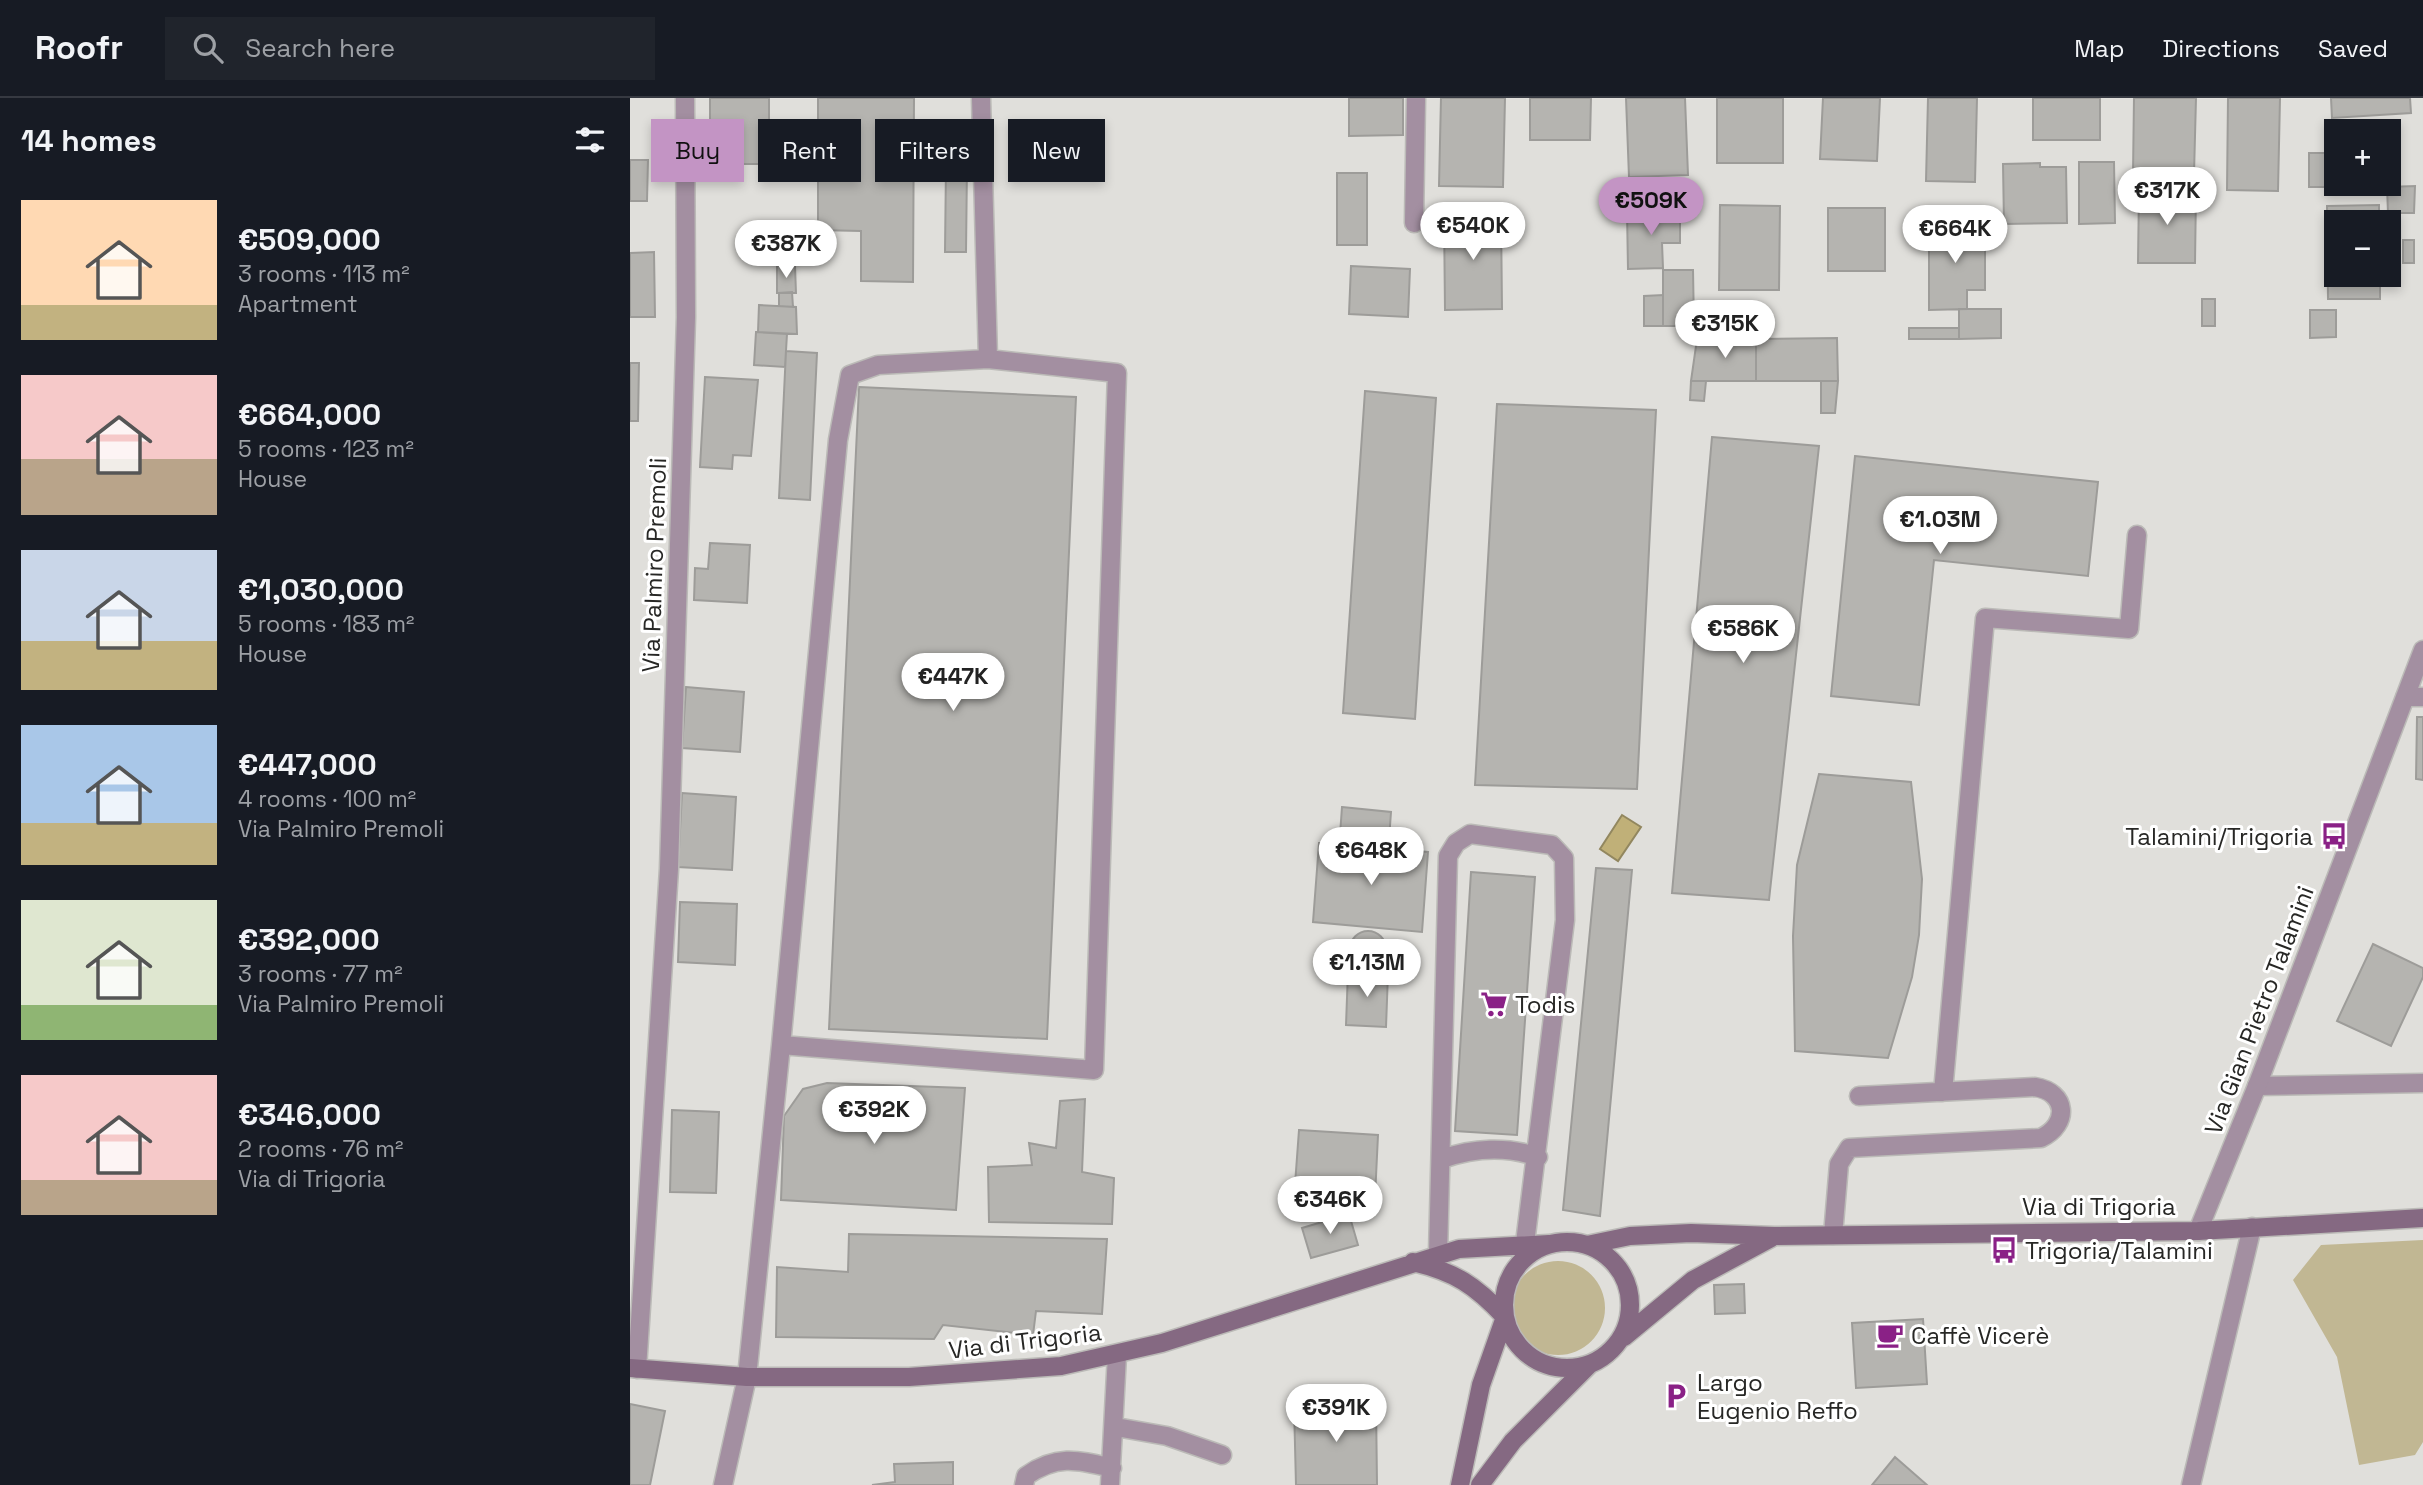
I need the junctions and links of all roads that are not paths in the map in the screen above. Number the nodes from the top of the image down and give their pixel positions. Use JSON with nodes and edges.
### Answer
{"nodes":[{"id":1,"x":685,"y":98,"type":"edge"},
{"id":2,"x":981,"y":98,"type":"edge"},
{"id":3,"x":1416,"y":98,"type":"edge"},
{"id":4,"x":1414,"y":223,"type":"dead end"},
{"id":5,"x":988,"y":359,"type":"junction"},
{"id":6,"x":2137,"y":535,"type":"dead end"},
{"id":7,"x":2423,"y":650,"type":"edge"},
{"id":8,"x":2404,"y":697,"type":"junction"},
{"id":9,"x":2423,"y":697,"type":"edge"},
{"id":10,"x":781,"y":1045,"type":"junction"},
{"id":11,"x":2423,"y":1083,"type":"edge"},
{"id":12,"x":2257,"y":1086,"type":"junction"},
{"id":13,"x":1943,"y":1092,"type":"junction"},
{"id":14,"x":1859,"y":1096,"type":"dead end"},
{"id":15,"x":1538,"y":1157,"type":"junction"},
{"id":16,"x":1442,"y":1159,"type":"junction"},
{"id":17,"x":2423,"y":1218,"type":"edge"},
{"id":18,"x":2252,"y":1227,"type":"junction"},
{"id":19,"x":2198,"y":1231,"type":"junction"},
{"id":20,"x":1833,"y":1235,"type":"junction"},
{"id":21,"x":1774,"y":1236,"type":"junction"},
{"id":22,"x":1525,"y":1243,"type":"junction"},
{"id":23,"x":1549,"y":1244,"type":"junction"},
{"id":24,"x":1587,"y":1245,"type":"junction"},
{"id":25,"x":1438,"y":1254,"type":"junction"},
{"id":26,"x":1413,"y":1262,"type":"junction"},
{"id":27,"x":1505,"y":1317,"type":"junction"},
{"id":28,"x":1620,"y":1341,"type":"junction"},
{"id":29,"x":1117,"y":1355,"type":"junction"},
{"id":30,"x":1589,"y":1365,"type":"junction"},
{"id":31,"x":633,"y":1368,"type":"edge"},
{"id":32,"x":747,"y":1377,"type":"junction"},
{"id":33,"x":1116,"y":1427,"type":"junction"},
{"id":34,"x":1222,"y":1455,"type":"dead end"},
{"id":35,"x":1111,"y":1477,"type":"edge"},
{"id":36,"x":723,"y":1485,"type":"edge"},
{"id":37,"x":1024,"y":1485,"type":"edge"},
{"id":38,"x":1460,"y":1485,"type":"edge"},
{"id":39,"x":1480,"y":1485,"type":"edge"},
{"id":40,"x":2191,"y":1485,"type":"edge"}],
"edges":[{"from":1,"to":31,"type":"street","name":"Via Palmiro Premoli"},
{"from":2,"to":5,"type":"street"},
{"from":3,"to":4,"type":"street"},
{"from":5,"to":10,"type":"street"},
{"from":5,"to":10,"type":"street"},
{"from":6,"to":13,"type":"street"},
{"from":7,"to":8,"type":"street","name":"Via Gian Pietro Talamini"},
{"from":8,"to":9,"type":"street"},
{"from":8,"to":12,"type":"street","name":"Via Gian Pietro Talamini"},
{"from":10,"to":32,"type":"street"},
{"from":11,"to":12,"type":"street"},
{"from":12,"to":19,"type":"street","name":"Via Gian Pietro Talamini"},
{"from":13,"to":14,"type":"street"},
{"from":13,"to":20,"type":"street"},
{"from":15,"to":16,"type":"street"},
{"from":15,"to":16,"type":"street"},
{"from":15,"to":22,"type":"street"},
{"from":16,"to":25,"type":"street"},
{"from":17,"to":18,"type":"street","name":"Via di Trigoria"},
{"from":18,"to":19,"type":"street","name":"Via di Trigoria"},
{"from":18,"to":40,"type":"street"},
{"from":19,"to":20,"type":"street","name":"Via di Trigoria"},
{"from":20,"to":21,"type":"street","name":"Via di Trigoria"},
{"from":21,"to":24,"type":"street","name":"Via di Trigoria"},
{"from":21,"to":28,"type":"street","name":"Via di Trigoria"},
{"from":22,"to":23,"type":"street","name":"Via di Trigoria"},
{"from":22,"to":25,"type":"street","name":"Via di Trigoria"},
{"from":23,"to":24,"type":"street"},
{"from":23,"to":27,"type":"street"},
{"from":24,"to":28,"type":"street"},
{"from":25,"to":26,"type":"street","name":"Via di Trigoria"},
{"from":26,"to":27,"type":"street"},
{"from":26,"to":29,"type":"street","name":"Via di Trigoria"},
{"from":27,"to":30,"type":"street"},
{"from":27,"to":38,"type":"street"},
{"from":28,"to":30,"type":"street"},
{"from":29,"to":32,"type":"street","name":"Via di Trigoria"},
{"from":29,"to":33,"type":"street"},
{"from":30,"to":39,"type":"street"},
{"from":31,"to":32,"type":"street","name":"Via di Trigoria"},
{"from":32,"to":36,"type":"street"},
{"from":33,"to":34,"type":"street"},
{"from":33,"to":35,"type":"street"},
{"from":35,"to":37,"type":"street"}]}
